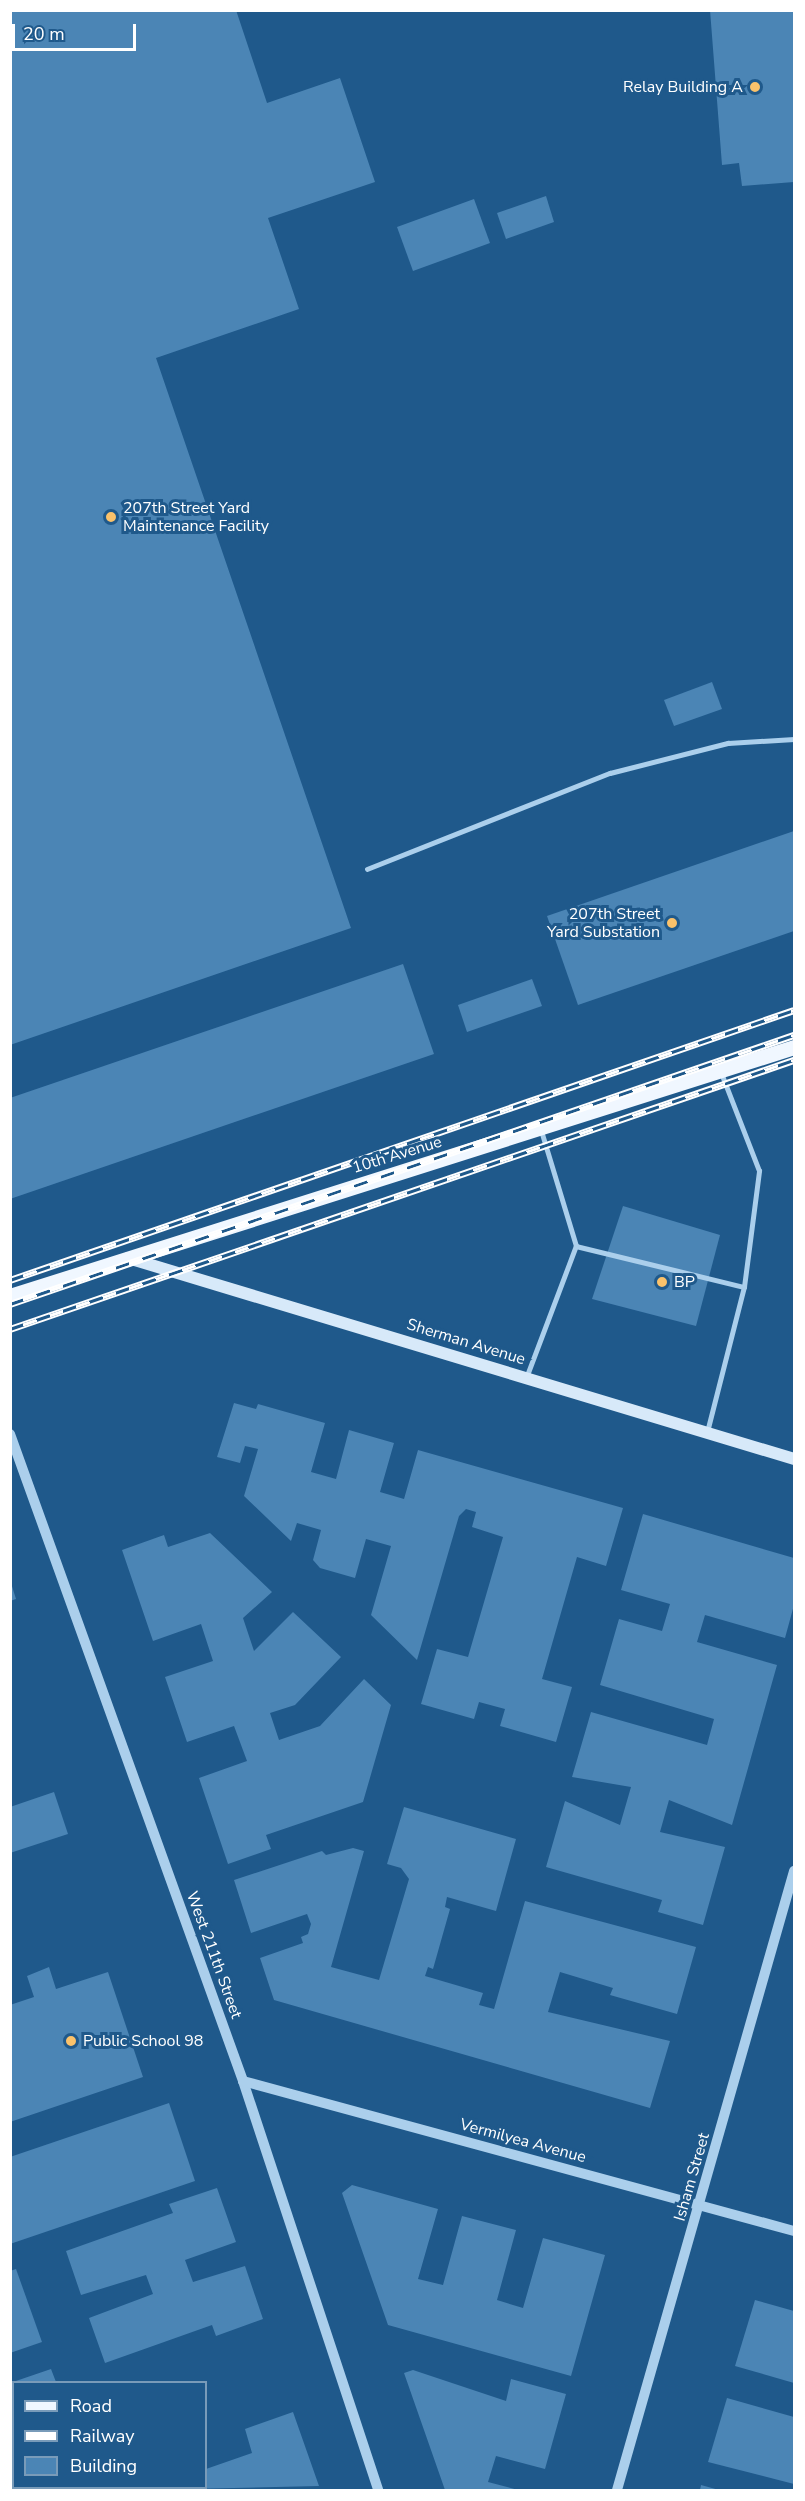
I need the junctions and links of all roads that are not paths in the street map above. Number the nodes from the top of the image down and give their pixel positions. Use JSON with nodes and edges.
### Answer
{"nodes":[{"id":1,"x":795,"y":740,"type":"edge"},
{"id":2,"x":367,"y":869,"type":"dead end"},
{"id":3,"x":795,"y":1047,"type":"edge"},
{"id":4,"x":721,"y":1072,"type":"junction"},
{"id":5,"x":540,"y":1129,"type":"junction"},
{"id":6,"x":576,"y":1246,"type":"junction"},
{"id":7,"x":128,"y":1258,"type":"junction"},
{"id":8,"x":744,"y":1287,"type":"junction"},
{"id":9,"x":10,"y":1296,"type":"edge"},
{"id":10,"x":526,"y":1378,"type":"junction"},
{"id":11,"x":707,"y":1432,"type":"junction"},
{"id":12,"x":10,"y":1434,"type":"edge"},
{"id":13,"x":795,"y":1459,"type":"edge"},
{"id":14,"x":795,"y":1871,"type":"edge"},
{"id":15,"x":243,"y":2081,"type":"junction"},
{"id":16,"x":700,"y":2204,"type":"junction"},
{"id":17,"x":795,"y":2231,"type":"edge"},
{"id":18,"x":378,"y":2490,"type":"edge"},
{"id":19,"x":617,"y":2490,"type":"edge"}],
"edges":[{"from":1,"to":2,"type":"lane"},
{"from":3,"to":4,"type":"main road","name":"10th Avenue"},
{"from":4,"to":5,"type":"main road","name":"10th Avenue"},
{"from":4,"to":8,"type":"lane"},
{"from":5,"to":6,"type":"lane"},
{"from":5,"to":7,"type":"main road","name":"10th Avenue"},
{"from":6,"to":8,"type":"lane"},
{"from":6,"to":10,"type":"lane"},
{"from":7,"to":9,"type":"main road","name":"10th Avenue"},
{"from":7,"to":10,"type":"main road","name":"Sherman Avenue"},
{"from":8,"to":11,"type":"lane"},
{"from":10,"to":11,"type":"main road","name":"Sherman Avenue"},
{"from":11,"to":13,"type":"main road","name":"Sherman Avenue"},
{"from":12,"to":15,"type":"street","name":"West 211th Street"},
{"from":14,"to":16,"type":"street","name":"Isham Street"},
{"from":15,"to":16,"type":"street","name":"Vermilyea Avenue"},
{"from":15,"to":18,"type":"street","name":"West 211th Street"},
{"from":16,"to":17,"type":"street","name":"Vermilyea Avenue"},
{"from":16,"to":19,"type":"street","name":"Isham Street"}]}
